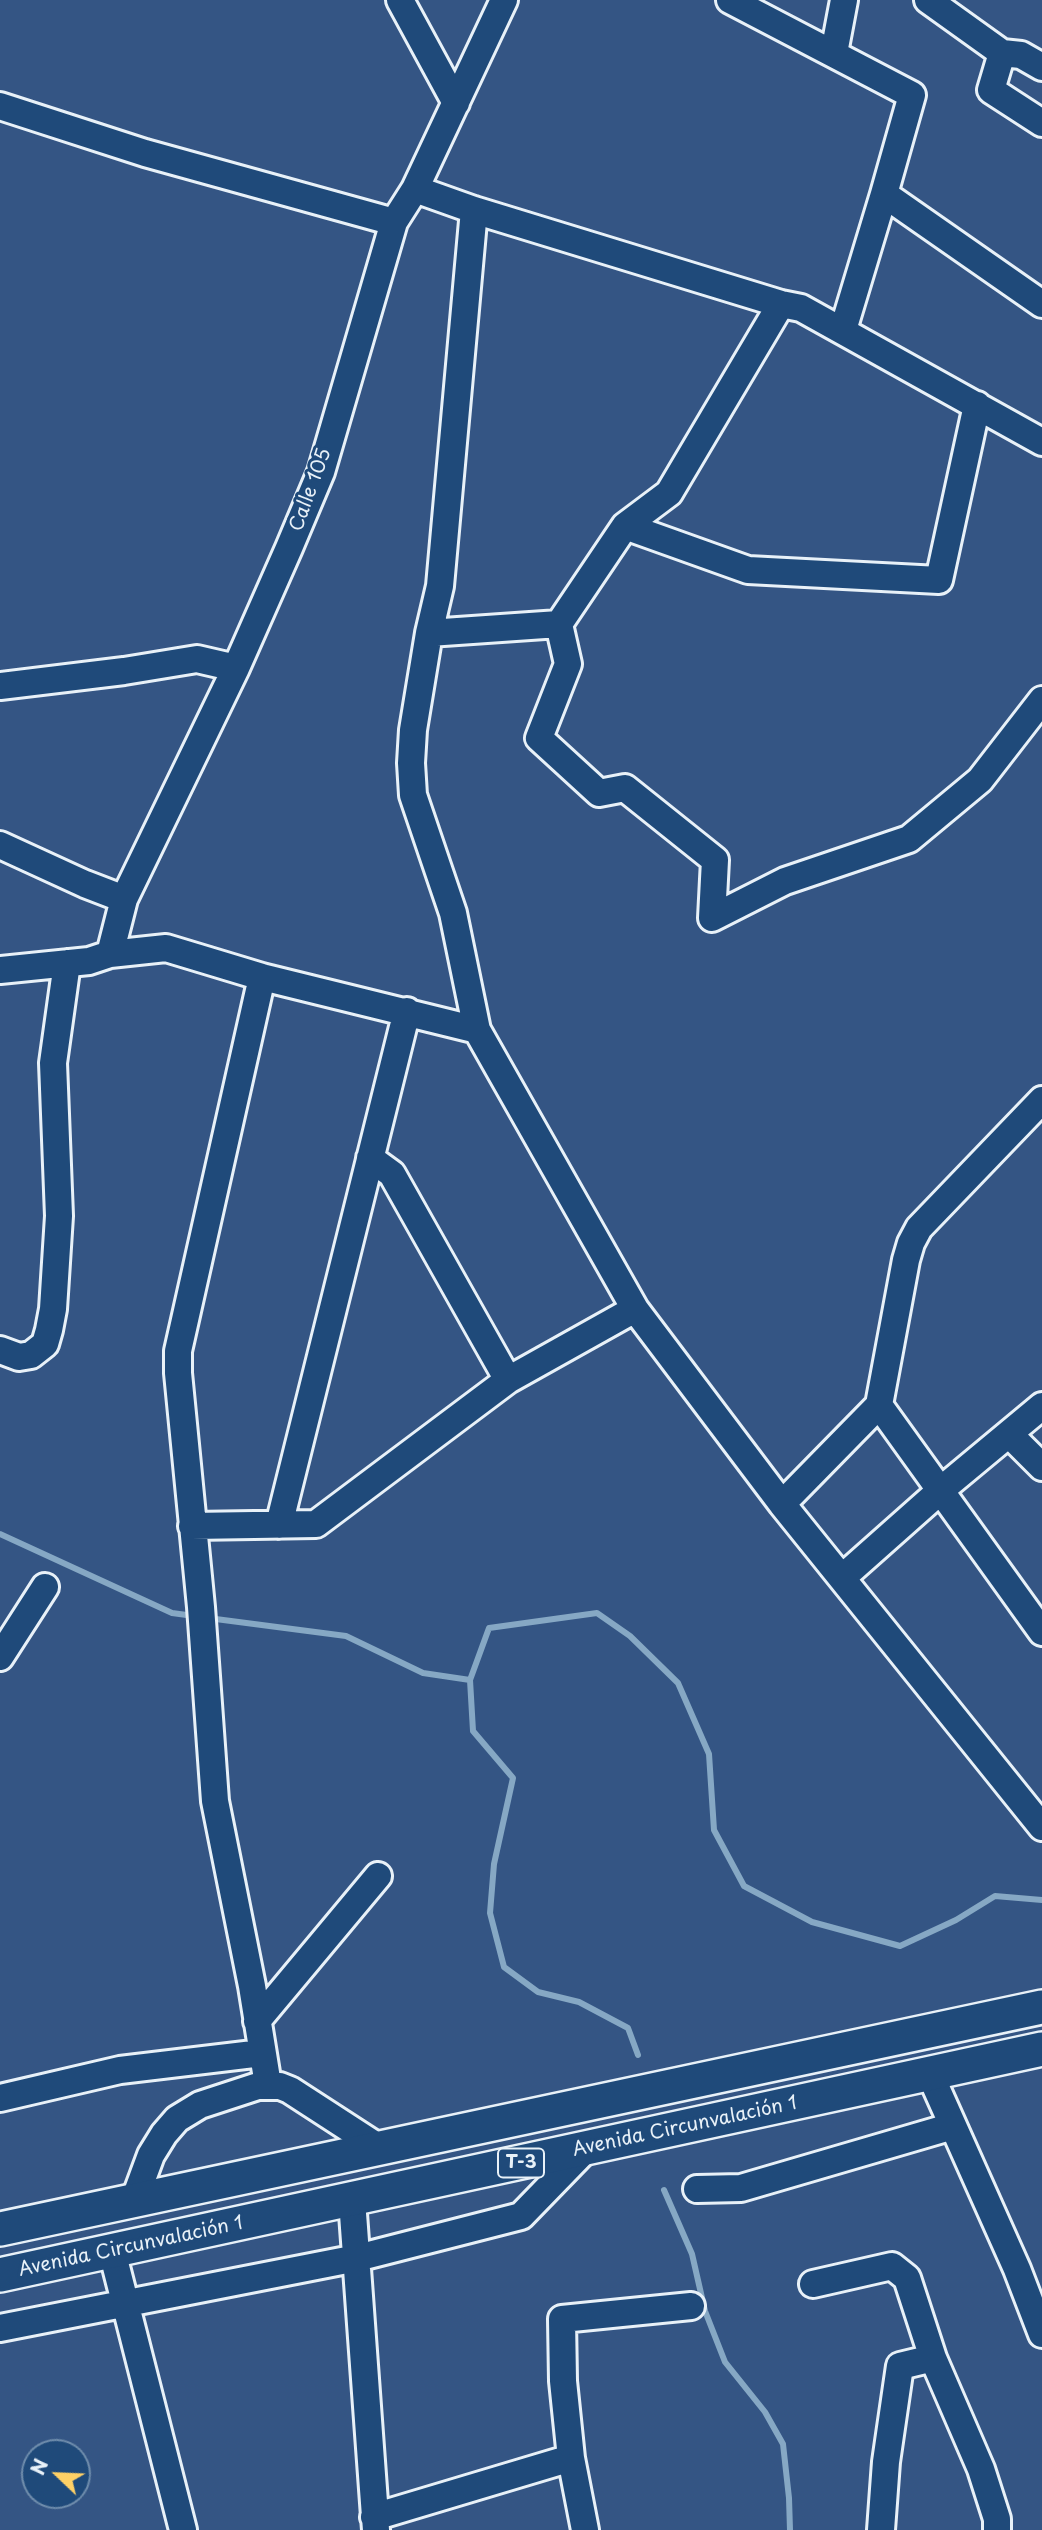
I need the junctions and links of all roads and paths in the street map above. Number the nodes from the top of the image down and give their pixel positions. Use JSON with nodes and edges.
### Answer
{"nodes":[{"id":1,"x":400,"y":0,"type":"edge"},
{"id":2,"x":504,"y":0,"type":"edge"},
{"id":3,"x":730,"y":0,"type":"edge"},
{"id":4,"x":844,"y":0,"type":"edge"},
{"id":5,"x":928,"y":0,"type":"edge"},
{"id":6,"x":834,"y":53,"type":"junction"},
{"id":7,"x":1002,"y":53,"type":"junction"},
{"id":8,"x":1042,"y":68,"type":"edge"},
{"id":9,"x":456,"y":103,"type":"junction"},
{"id":10,"x":0,"y":106,"type":"edge"},
{"id":11,"x":1042,"y":123,"type":"edge"},
{"id":12,"x":415,"y":189,"type":"junction"},
{"id":13,"x":884,"y":194,"type":"junction"},
{"id":14,"x":474,"y":210,"type":"junction"},
{"id":15,"x":394,"y":222,"type":"junction"},
{"id":16,"x":781,"y":304,"type":"junction"},
{"id":17,"x":1042,"y":304,"type":"edge"},
{"id":18,"x":843,"y":330,"type":"junction"},
{"id":19,"x":977,"y":405,"type":"junction"},
{"id":20,"x":1042,"y":442,"type":"edge"},
{"id":21,"x":625,"y":526,"type":"junction"},
{"id":22,"x":559,"y":624,"type":"junction"},
{"id":23,"x":429,"y":633,"type":"junction"},
{"id":24,"x":236,"y":668,"type":"junction"},
{"id":25,"x":0,"y":686,"type":"edge"},
{"id":26,"x":1042,"y":700,"type":"edge"},
{"id":27,"x":0,"y":845,"type":"edge"},
{"id":28,"x":124,"y":899,"type":"junction"},
{"id":29,"x":89,"y":960,"type":"junction"},
{"id":30,"x":0,"y":970,"type":"edge"},
{"id":31,"x":262,"y":977,"type":"junction"},
{"id":32,"x":407,"y":1011,"type":"junction"},
{"id":33,"x":477,"y":1030,"type":"junction"},
{"id":34,"x":1042,"y":1101,"type":"edge"},
{"id":35,"x":370,"y":1158,"type":"junction"},
{"id":36,"x":635,"y":1309,"type":"junction"},
{"id":37,"x":0,"y":1350,"type":"edge"},
{"id":38,"x":508,"y":1380,"type":"junction"},
{"id":39,"x":879,"y":1405,"type":"junction"},
{"id":40,"x":1042,"y":1406,"type":"edge"},
{"id":41,"x":1010,"y":1435,"type":"junction"},
{"id":42,"x":1042,"y":1467,"type":"edge"},
{"id":43,"x":941,"y":1490,"type":"junction"},
{"id":44,"x":782,"y":1504,"type":"junction"},
{"id":45,"x":279,"y":1525,"type":"junction"},
{"id":46,"x":192,"y":1526,"type":"junction"},
{"id":47,"x":843,"y":1577,"type":"junction"},
{"id":48,"x":45,"y":1587,"type":"dead end"},
{"id":49,"x":1042,"y":1632,"type":"edge"},
{"id":50,"x":0,"y":1657,"type":"edge"},
{"id":51,"x":1042,"y":1827,"type":"edge"},
{"id":52,"x":378,"y":1876,"type":"dead end"},
{"id":53,"x":1042,"y":2007,"type":"edge"},
{"id":54,"x":257,"y":2021,"type":"junction"},
{"id":55,"x":1042,"y":2049,"type":"edge"},
{"id":56,"x":262,"y":2053,"type":"junction"},
{"id":57,"x":930,"y":2074,"type":"junction"},
{"id":58,"x":268,"y":2085,"type":"junction"},
{"id":59,"x":0,"y":2098,"type":"edge"},
{"id":60,"x":953,"y":2126,"type":"junction"},
{"id":61,"x":381,"y":2149,"type":"junction"},
{"id":62,"x":586,"y":2149,"type":"junction"},
{"id":63,"x":697,"y":2189,"type":"dead end"},
{"id":64,"x":352,"y":2200,"type":"junction"},
{"id":65,"x":134,"y":2201,"type":"junction"},
{"id":66,"x":0,"y":2229,"type":"edge"},
{"id":67,"x":112,"y":2251,"type":"junction"},
{"id":68,"x":357,"y":2258,"type":"junction"},
{"id":69,"x":0,"y":2275,"type":"edge"},
{"id":70,"x":813,"y":2284,"type":"dead end"},
{"id":71,"x":125,"y":2304,"type":"junction"},
{"id":72,"x":691,"y":2306,"type":"dead end"},
{"id":73,"x":0,"y":2328,"type":"edge"},
{"id":74,"x":1042,"y":2334,"type":"edge"},
{"id":75,"x":933,"y":2358,"type":"junction"},
{"id":76,"x":571,"y":2458,"type":"junction"},
{"id":77,"x":375,"y":2524,"type":"edge"},
{"id":78,"x":183,"y":2530,"type":"edge"},
{"id":79,"x":585,"y":2530,"type":"edge"},
{"id":80,"x":881,"y":2530,"type":"edge"},
{"id":81,"x":997,"y":2530,"type":"edge"}],
"edges":[{"from":1,"to":9,"type":"street"},
{"from":2,"to":9,"type":"street","name":"Calle 105"},
{"from":3,"to":6,"type":"street"},
{"from":4,"to":6,"type":"street"},
{"from":5,"to":7,"type":"street"},
{"from":6,"to":13,"type":"street"},
{"from":7,"to":8,"type":"street"},
{"from":7,"to":11,"type":"street"},
{"from":9,"to":12,"type":"street","name":"Calle 105"},
{"from":10,"to":15,"type":"street"},
{"from":12,"to":14,"type":"street"},
{"from":12,"to":15,"type":"street","name":"Calle 105"},
{"from":13,"to":17,"type":"street"},
{"from":13,"to":18,"type":"street"},
{"from":14,"to":16,"type":"street"},
{"from":14,"to":23,"type":"street"},
{"from":15,"to":24,"type":"street","name":"Calle 105"},
{"from":16,"to":18,"type":"street"},
{"from":16,"to":21,"type":"street"},
{"from":18,"to":19,"type":"street"},
{"from":19,"to":20,"type":"street"},
{"from":19,"to":21,"type":"street"},
{"from":21,"to":22,"type":"street"},
{"from":22,"to":23,"type":"street"},
{"from":22,"to":26,"type":"street"},
{"from":23,"to":33,"type":"street"},
{"from":24,"to":25,"type":"street"},
{"from":24,"to":28,"type":"street","name":"Calle 105"},
{"from":27,"to":28,"type":"street"},
{"from":28,"to":29,"type":"street","name":"Calle 105"},
{"from":29,"to":30,"type":"street"},
{"from":29,"to":31,"type":"street"},
{"from":29,"to":37,"type":"street","name":"Calle 105"},
{"from":31,"to":32,"type":"street"},
{"from":31,"to":46,"type":"street"},
{"from":32,"to":33,"type":"street"},
{"from":32,"to":35,"type":"street"},
{"from":33,"to":36,"type":"street"},
{"from":34,"to":39,"type":"street"},
{"from":35,"to":38,"type":"street"},
{"from":35,"to":45,"type":"street"},
{"from":36,"to":38,"type":"street"},
{"from":36,"to":44,"type":"street"},
{"from":38,"to":45,"type":"street"},
{"from":39,"to":43,"type":"street"},
{"from":39,"to":44,"type":"street"},
{"from":40,"to":41,"type":"street"},
{"from":41,"to":42,"type":"street"},
{"from":41,"to":43,"type":"street"},
{"from":43,"to":47,"type":"street"},
{"from":43,"to":49,"type":"street"},
{"from":44,"to":47,"type":"street"},
{"from":45,"to":46,"type":"street"},
{"from":46,"to":54,"type":"street"},
{"from":47,"to":51,"type":"street"},
{"from":48,"to":50,"type":"street"},
{"from":52,"to":54,"type":"street"},
{"from":53,"to":61,"type":"main road","number":"T-3"},
{"from":54,"to":56,"type":"street"},
{"from":55,"to":57,"type":"main road","name":"Avenida Circunvalación 1","number":"T-3"},
{"from":56,"to":58,"type":"street"},
{"from":56,"to":59,"type":"street"},
{"from":57,"to":60,"type":"street"},
{"from":57,"to":62,"type":"main road","name":"Avenida Circunvalación 1","number":"T-3"},
{"from":58,"to":61,"type":"street"},
{"from":58,"to":65,"type":"street"},
{"from":60,"to":63,"type":"street"},
{"from":60,"to":74,"type":"street"},
{"from":61,"to":65,"type":"main road","number":"T-3"},
{"from":62,"to":64,"type":"main road","name":"Avenida Circunvalación 1","number":"T-3"},
{"from":62,"to":68,"type":"street"},
{"from":64,"to":67,"type":"main road","name":"Avenida Circunvalación 1","number":"T-3"},
{"from":64,"to":68,"type":"street"},
{"from":65,"to":66,"type":"main road","number":"T-3"},
{"from":67,"to":69,"type":"main road","name":"Avenida Circunvalación 1","number":"T-3"},
{"from":67,"to":71,"type":"street"},
{"from":68,"to":71,"type":"street"},
{"from":68,"to":77,"type":"street"},
{"from":70,"to":75,"type":"street"},
{"from":71,"to":73,"type":"street"},
{"from":71,"to":78,"type":"street"},
{"from":72,"to":76,"type":"street"},
{"from":75,"to":80,"type":"street"},
{"from":75,"to":81,"type":"street"},
{"from":76,"to":77,"type":"street"},
{"from":76,"to":79,"type":"street"}]}
